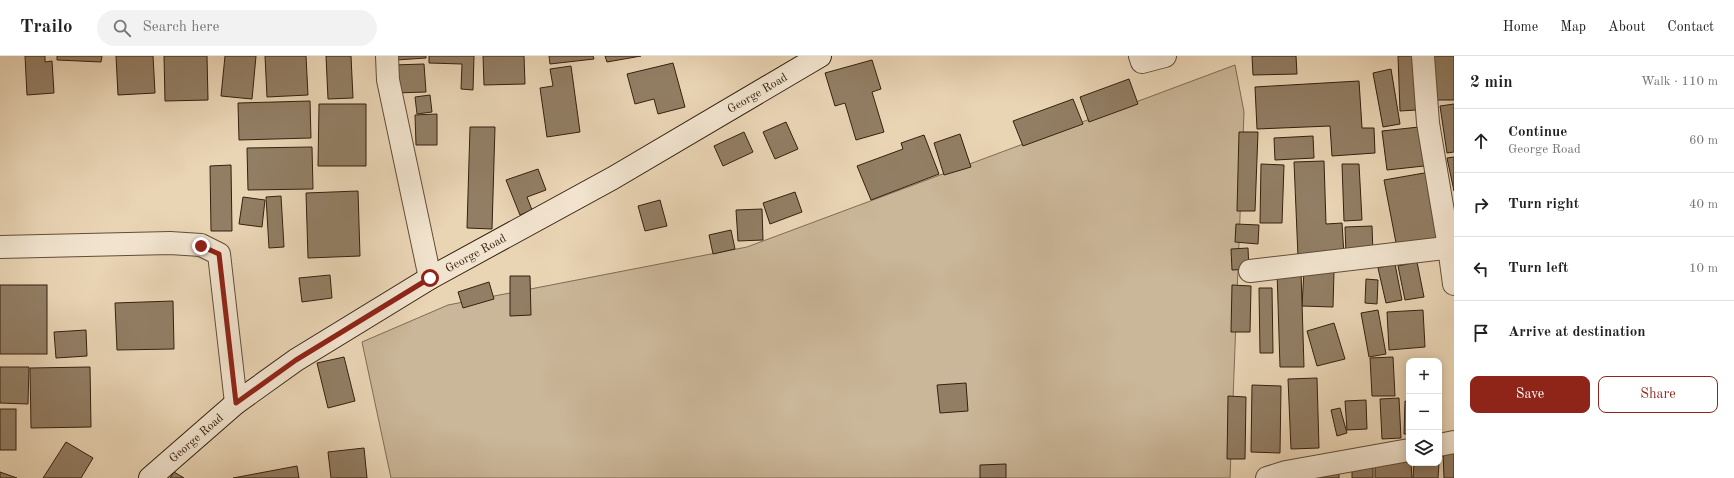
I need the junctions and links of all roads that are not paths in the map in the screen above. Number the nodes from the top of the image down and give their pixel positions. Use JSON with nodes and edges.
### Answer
{"nodes":[{"id":1,"x":387,"y":56,"type":"edge"},
{"id":2,"x":820,"y":56,"type":"edge"},
{"id":3,"x":1140,"y":56,"type":"edge"},
{"id":4,"x":1164,"y":56,"type":"edge"},
{"id":5,"x":1423,"y":56,"type":"edge"},
{"id":6,"x":0,"y":247,"type":"edge"},
{"id":7,"x":1452,"y":247,"type":"edge"},
{"id":8,"x":1250,"y":271,"type":"dead end"},
{"id":9,"x":430,"y":278,"type":"junction"},
{"id":10,"x":1454,"y":284,"type":"edge"},
{"id":11,"x":236,"y":403,"type":"junction"},
{"id":12,"x":1454,"y":442,"type":"edge"},
{"id":13,"x":1442,"y":444,"type":"edge"},
{"id":14,"x":1406,"y":451,"type":"edge"},
{"id":15,"x":150,"y":478,"type":"edge"},
{"id":16,"x":1267,"y":478,"type":"edge"}],
"edges":[{"from":1,"to":9,"type":"street"},
{"from":2,"to":9,"type":"street","name":"George Road"},
{"from":3,"to":4,"type":"street"},
{"from":5,"to":7,"type":"street"},
{"from":6,"to":11,"type":"street"},
{"from":7,"to":8,"type":"street"},
{"from":7,"to":10,"type":"street"},
{"from":9,"to":11,"type":"street","name":"George Road"},
{"from":11,"to":15,"type":"street","name":"George Road"},
{"from":12,"to":13,"type":"street"},
{"from":14,"to":16,"type":"street"}]}
